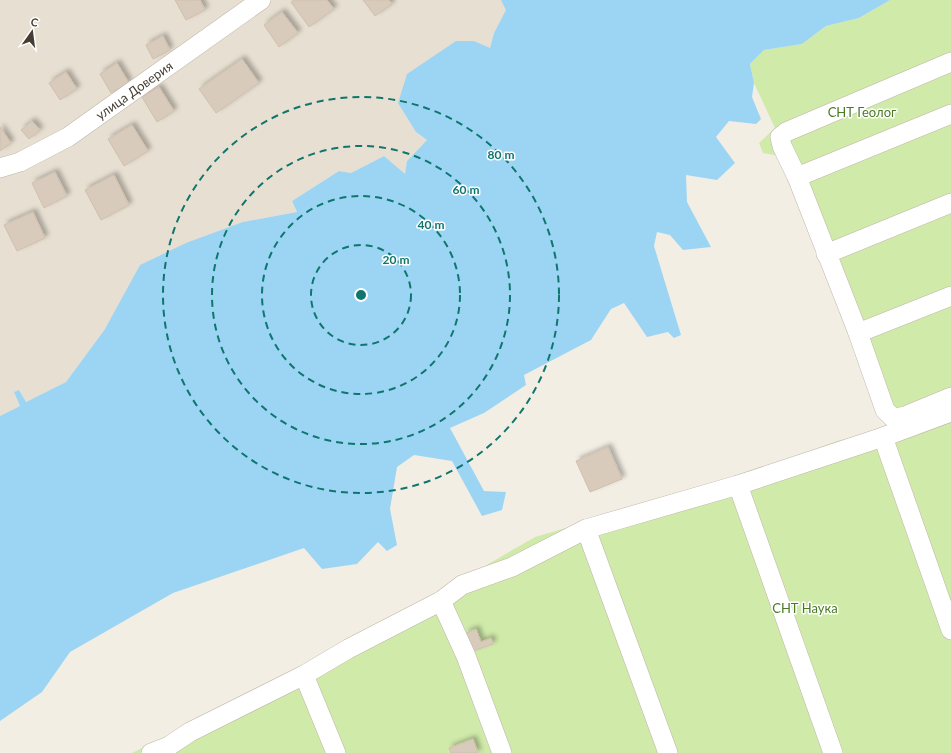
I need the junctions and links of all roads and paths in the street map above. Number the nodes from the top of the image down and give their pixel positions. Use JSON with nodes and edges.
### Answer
{"nodes":[{"id":1,"x":261,"y":0,"type":"edge"},
{"id":2,"x":951,"y":62,"type":"edge"},
{"id":3,"x":951,"y":114,"type":"edge"},
{"id":4,"x":0,"y":168,"type":"edge"},
{"id":5,"x":797,"y":177,"type":"junction"},
{"id":6,"x":951,"y":204,"type":"edge"},
{"id":7,"x":826,"y":254,"type":"junction"},
{"id":8,"x":951,"y":296,"type":"edge"},
{"id":9,"x":858,"y":333,"type":"junction"},
{"id":10,"x":951,"y":397,"type":"edge"},
{"id":11,"x":951,"y":412,"type":"edge"},
{"id":12,"x":883,"y":437,"type":"junction"},
{"id":13,"x":738,"y":485,"type":"junction"},
{"id":14,"x":586,"y":529,"type":"junction"},
{"id":15,"x":440,"y":601,"type":"junction"},
{"id":16,"x":951,"y":630,"type":"edge"},
{"id":17,"x":304,"y":675,"type":"junction"},
{"id":18,"x":170,"y":749,"type":"edge"},
{"id":19,"x":151,"y":753,"type":"edge"},
{"id":20,"x":336,"y":753,"type":"edge"},
{"id":21,"x":502,"y":753,"type":"edge"},
{"id":22,"x":668,"y":753,"type":"edge"},
{"id":23,"x":833,"y":753,"type":"edge"}],
"edges":[{"from":1,"to":4,"type":"street","name":"улица Доверия"},
{"from":2,"to":5,"type":"street"},
{"from":3,"to":5,"type":"street"},
{"from":5,"to":7,"type":"street"},
{"from":6,"to":7,"type":"street"},
{"from":7,"to":9,"type":"street"},
{"from":8,"to":9,"type":"street"},
{"from":9,"to":10,"type":"street"},
{"from":11,"to":12,"type":"street"},
{"from":12,"to":13,"type":"street"},
{"from":12,"to":16,"type":"street"},
{"from":13,"to":14,"type":"street"},
{"from":13,"to":23,"type":"street"},
{"from":14,"to":15,"type":"street"},
{"from":14,"to":22,"type":"street"},
{"from":15,"to":17,"type":"street"},
{"from":15,"to":21,"type":"street"},
{"from":17,"to":18,"type":"street"},
{"from":17,"to":20,"type":"street"},
{"from":18,"to":19,"type":"street"}]}
